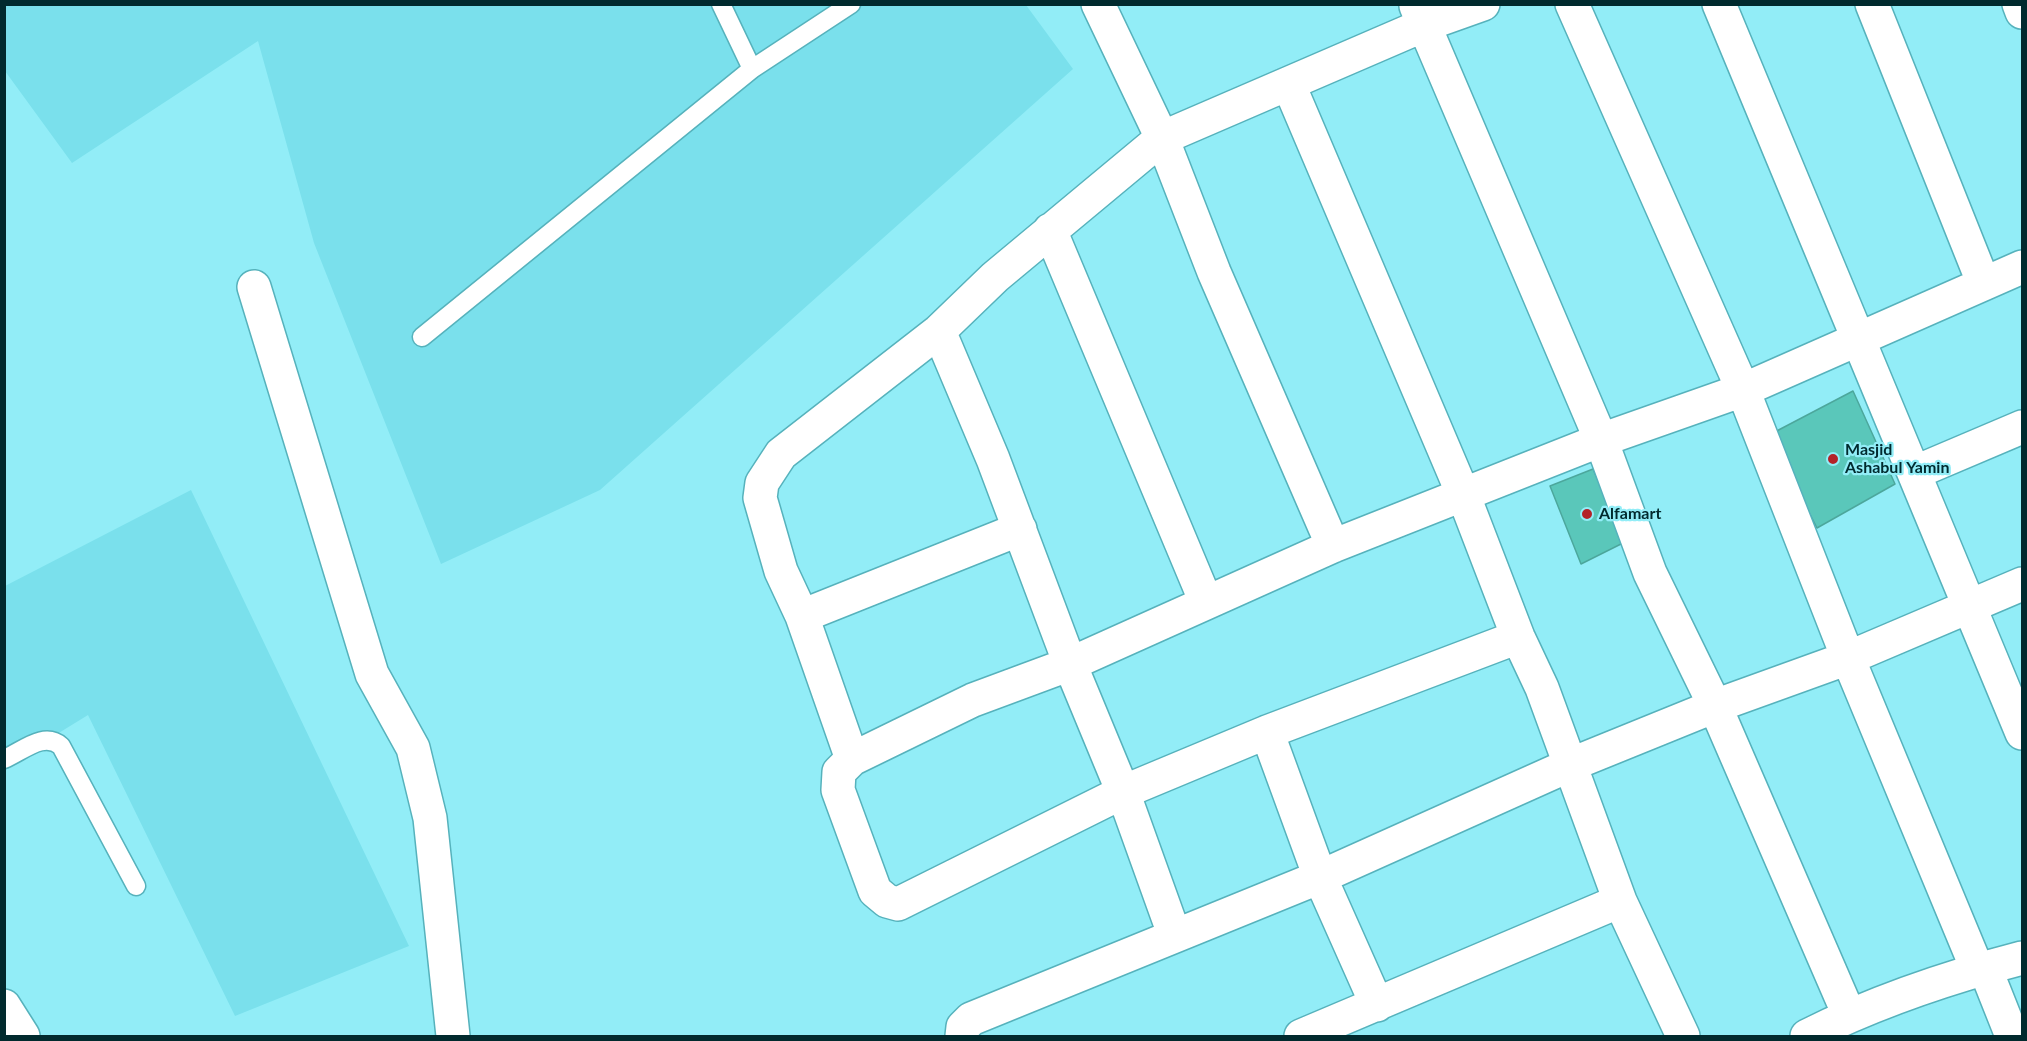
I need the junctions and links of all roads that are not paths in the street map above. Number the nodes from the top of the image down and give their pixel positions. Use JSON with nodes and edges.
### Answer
{"nodes":[{"id":1,"x":721,"y":4,"type":"edge"},
{"id":2,"x":851,"y":4,"type":"edge"},
{"id":3,"x":1483,"y":4,"type":"edge"},
{"id":4,"x":1572,"y":4,"type":"edge"},
{"id":5,"x":1719,"y":4,"type":"edge"},
{"id":6,"x":1872,"y":4,"type":"edge"},
{"id":7,"x":2019,"y":4,"type":"edge"},
{"id":8,"x":1110,"y":9,"type":"edge"},
{"id":9,"x":2022,"y":12,"type":"edge"},
{"id":10,"x":1420,"y":15,"type":"edge"},
{"id":11,"x":752,"y":69,"type":"junction"},
{"id":12,"x":1288,"y":85,"type":"junction"},
{"id":13,"x":1162,"y":138,"type":"junction"},
{"id":14,"x":1050,"y":230,"type":"junction"},
{"id":15,"x":2022,"y":267,"type":"edge"},
{"id":16,"x":1983,"y":282,"type":"junction"},
{"id":17,"x":254,"y":287,"type":"dead end"},
{"id":18,"x":939,"y":331,"type":"junction"},
{"id":19,"x":422,"y":337,"type":"dead end"},
{"id":20,"x":1858,"y":340,"type":"junction"},
{"id":21,"x":1743,"y":390,"type":"junction"},
{"id":22,"x":2022,"y":427,"type":"edge"},
{"id":23,"x":1601,"y":440,"type":"junction"},
{"id":24,"x":1916,"y":472,"type":"junction"},
{"id":25,"x":1463,"y":494,"type":"junction"},
{"id":26,"x":1020,"y":529,"type":"junction"},
{"id":27,"x":1333,"y":546,"type":"junction"},
{"id":28,"x":2022,"y":584,"type":"edge"},
{"id":29,"x":1206,"y":602,"type":"junction"},
{"id":30,"x":1971,"y":604,"type":"junction"},
{"id":31,"x":801,"y":616,"type":"junction"},
{"id":32,"x":1518,"y":637,"type":"junction"},
{"id":33,"x":1848,"y":658,"type":"junction"},
{"id":34,"x":1070,"y":664,"type":"junction"},
{"id":35,"x":1715,"y":706,"type":"junction"},
{"id":36,"x":1267,"y":732,"type":"junction"},
{"id":37,"x":2022,"y":733,"type":"edge"},
{"id":38,"x":4,"y":759,"type":"edge"},
{"id":39,"x":852,"y":759,"type":"junction"},
{"id":40,"x":1572,"y":764,"type":"junction"},
{"id":41,"x":1122,"y":792,"type":"junction"},
{"id":42,"x":1320,"y":877,"type":"junction"},
{"id":43,"x":136,"y":886,"type":"dead end"},
{"id":44,"x":1620,"y":901,"type":"junction"},
{"id":45,"x":1174,"y":934,"type":"junction"},
{"id":46,"x":2022,"y":958,"type":"edge"},
{"id":47,"x":1982,"y":969,"type":"junction"},
{"id":48,"x":1377,"y":1005,"type":"junction"},
{"id":49,"x":4,"y":1006,"type":"edge"},
{"id":50,"x":1849,"y":1016,"type":"junction"},
{"id":51,"x":1309,"y":1035,"type":"edge"},
{"id":52,"x":22,"y":1036,"type":"edge"},
{"id":53,"x":453,"y":1036,"type":"edge"},
{"id":54,"x":962,"y":1036,"type":"edge"},
{"id":55,"x":1683,"y":1036,"type":"edge"},
{"id":56,"x":1807,"y":1036,"type":"edge"},
{"id":57,"x":2013,"y":1036,"type":"edge"}],
"edges":[{"from":1,"to":11,"type":"lane"},
{"from":2,"to":11,"type":"lane"},
{"from":3,"to":10,"type":"street"},
{"from":4,"to":21,"type":"street"},
{"from":5,"to":20,"type":"street"},
{"from":6,"to":16,"type":"street"},
{"from":7,"to":9,"type":"street"},
{"from":8,"to":13,"type":"street"},
{"from":10,"to":12,"type":"street"},
{"from":10,"to":23,"type":"street"},
{"from":11,"to":19,"type":"lane"},
{"from":12,"to":13,"type":"street"},
{"from":12,"to":25,"type":"street"},
{"from":13,"to":14,"type":"street"},
{"from":13,"to":27,"type":"street"},
{"from":14,"to":18,"type":"street"},
{"from":14,"to":29,"type":"street"},
{"from":15,"to":16,"type":"street"},
{"from":16,"to":20,"type":"street"},
{"from":17,"to":53,"type":"street"},
{"from":18,"to":26,"type":"street"},
{"from":18,"to":31,"type":"street"},
{"from":20,"to":21,"type":"street"},
{"from":20,"to":24,"type":"street"},
{"from":21,"to":23,"type":"street"},
{"from":21,"to":33,"type":"street"},
{"from":22,"to":24,"type":"street"},
{"from":23,"to":25,"type":"street"},
{"from":23,"to":35,"type":"street"},
{"from":24,"to":30,"type":"street"},
{"from":25,"to":27,"type":"street"},
{"from":25,"to":32,"type":"street"},
{"from":26,"to":31,"type":"street"},
{"from":26,"to":34,"type":"street"},
{"from":27,"to":29,"type":"street"},
{"from":28,"to":30,"type":"street"},
{"from":29,"to":34,"type":"street"},
{"from":30,"to":33,"type":"street"},
{"from":30,"to":37,"type":"street"},
{"from":31,"to":39,"type":"street"},
{"from":32,"to":36,"type":"street"},
{"from":32,"to":40,"type":"street"},
{"from":33,"to":35,"type":"street"},
{"from":33,"to":47,"type":"street"},
{"from":34,"to":39,"type":"street"},
{"from":34,"to":41,"type":"street"},
{"from":35,"to":40,"type":"street"},
{"from":35,"to":50,"type":"street"},
{"from":36,"to":41,"type":"street"},
{"from":36,"to":42,"type":"street"},
{"from":38,"to":43,"type":"lane"},
{"from":39,"to":41,"type":"street"},
{"from":40,"to":42,"type":"street"},
{"from":40,"to":44,"type":"street"},
{"from":41,"to":45,"type":"street"},
{"from":42,"to":45,"type":"street"},
{"from":42,"to":48,"type":"street"},
{"from":44,"to":48,"type":"street"},
{"from":44,"to":55,"type":"street"},
{"from":45,"to":54,"type":"street"},
{"from":46,"to":47,"type":"street"},
{"from":47,"to":50,"type":"street"},
{"from":47,"to":57,"type":"street"},
{"from":48,"to":51,"type":"street"},
{"from":49,"to":52,"type":"street"},
{"from":50,"to":56,"type":"street"}]}
